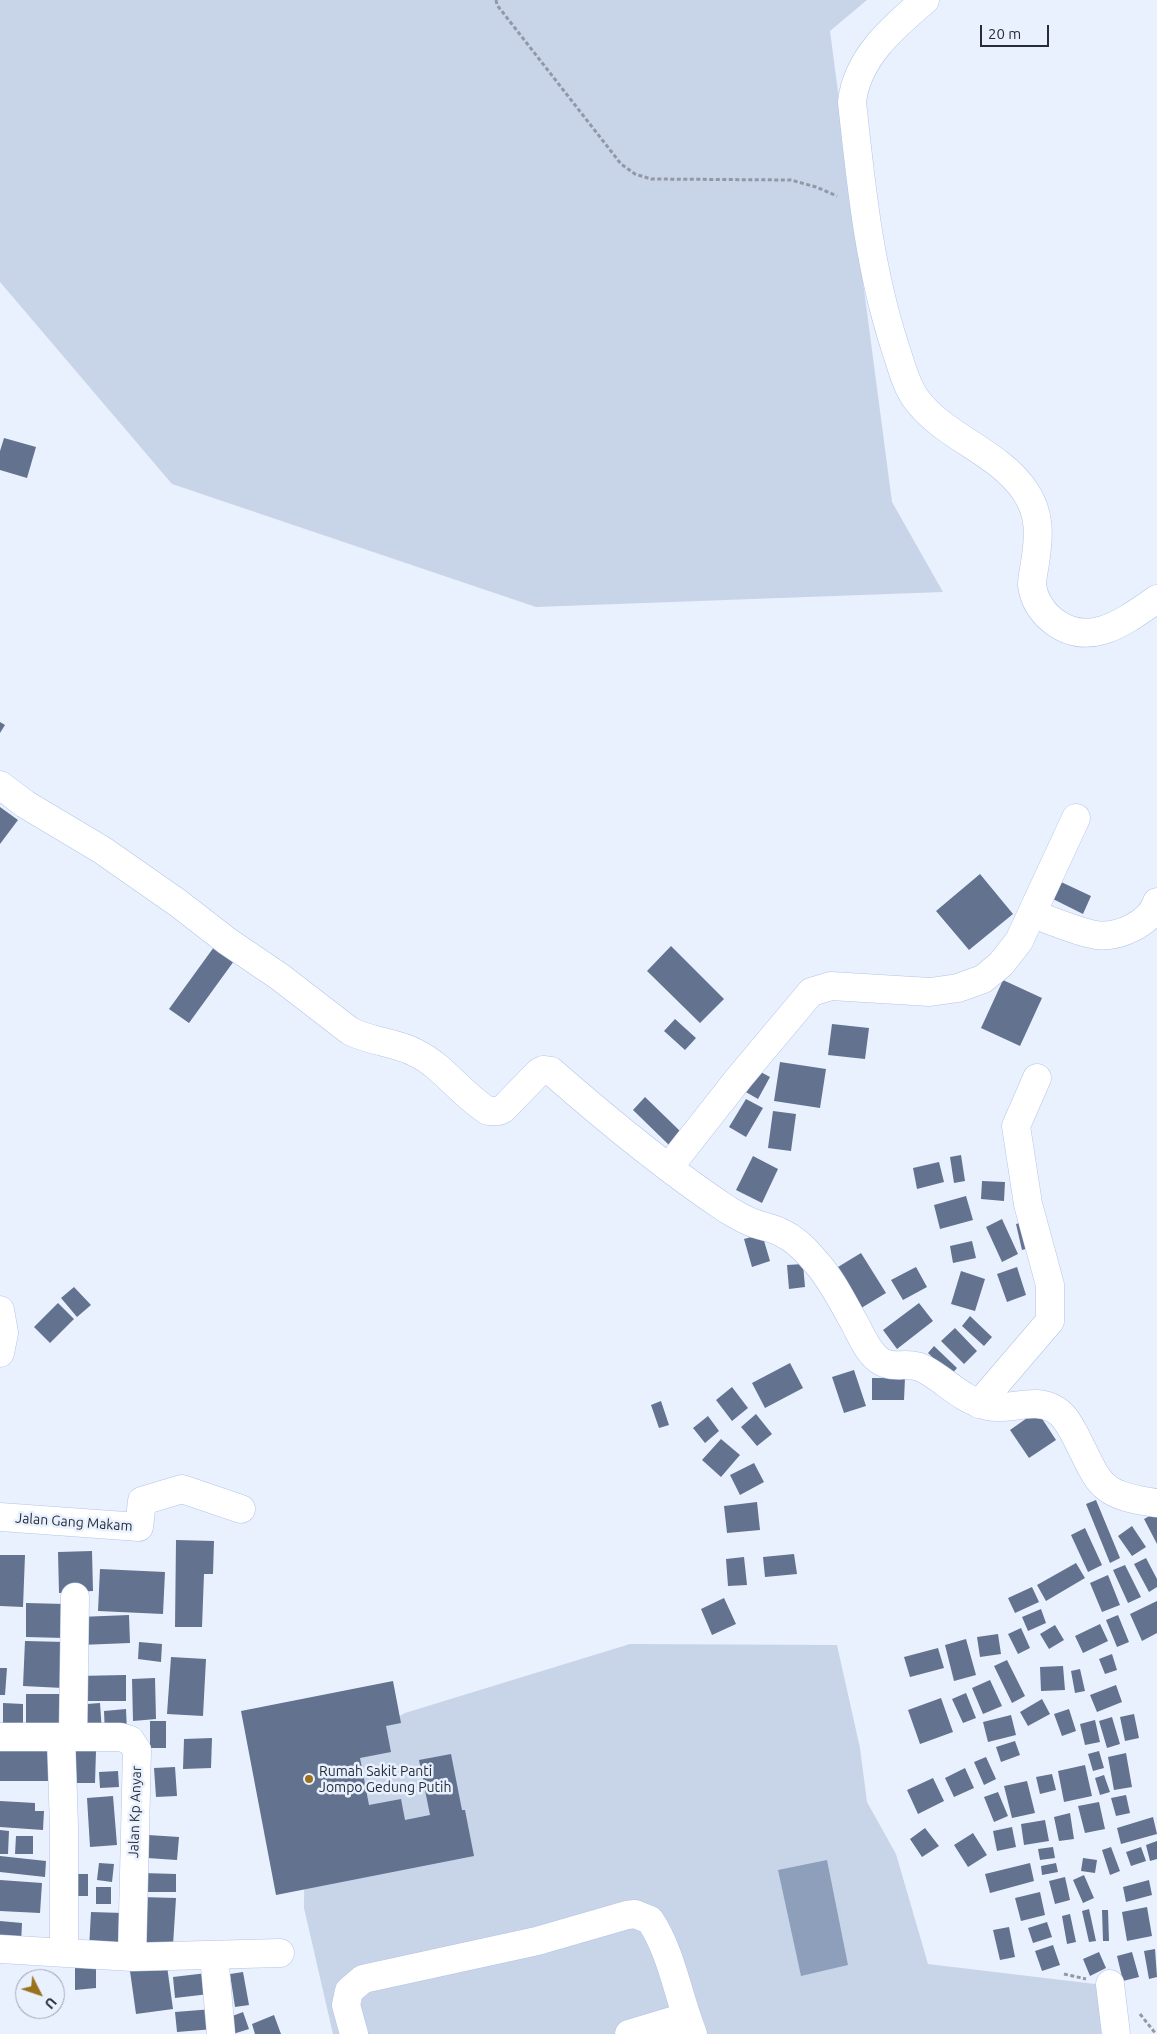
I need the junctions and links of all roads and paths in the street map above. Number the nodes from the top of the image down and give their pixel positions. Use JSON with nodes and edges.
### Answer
{"nodes":[{"id":1,"x":496,"y":0,"type":"edge"},
{"id":2,"x":924,"y":0,"type":"edge"},
{"id":3,"x":864,"y":212,"type":"junction"},
{"id":4,"x":1157,"y":600,"type":"edge"},
{"id":5,"x":0,"y":785,"type":"edge"},
{"id":6,"x":1076,"y":818,"type":"dead end"},
{"id":7,"x":1157,"y":902,"type":"edge"},
{"id":8,"x":1032,"y":914,"type":"junction"},
{"id":9,"x":1037,"y":1078,"type":"dead end"},
{"id":10,"x":669,"y":1167,"type":"junction"},
{"id":11,"x":0,"y":1310,"type":"edge"},
{"id":12,"x":0,"y":1353,"type":"edge"},
{"id":13,"x":980,"y":1404,"type":"junction"},
{"id":14,"x":1157,"y":1503,"type":"edge"},
{"id":15,"x":241,"y":1509,"type":"dead end"},
{"id":16,"x":0,"y":1517,"type":"edge"},
{"id":17,"x":76,"y":1597,"type":"dead end"},
{"id":18,"x":0,"y":1737,"type":"edge"},
{"id":19,"x":67,"y":1737,"type":"junction"},
{"id":20,"x":0,"y":1949,"type":"edge"},
{"id":21,"x":64,"y":1953,"type":"junction"},
{"id":22,"x":280,"y":1953,"type":"dead end"},
{"id":23,"x":214,"y":1955,"type":"junction"},
{"id":24,"x":132,"y":1956,"type":"junction"},
{"id":25,"x":1110,"y":1984,"type":"dead end"},
{"id":26,"x":690,"y":2026,"type":"edge"},
{"id":27,"x":221,"y":2034,"type":"edge"},
{"id":28,"x":354,"y":2034,"type":"edge"},
{"id":29,"x":629,"y":2034,"type":"edge"},
{"id":30,"x":1116,"y":2034,"type":"edge"}],
"edges":[{"from":1,"to":3,"type":"path"},
{"from":2,"to":3,"type":"street"},
{"from":3,"to":4,"type":"street"},
{"from":5,"to":10,"type":"street"},
{"from":6,"to":8,"type":"street"},
{"from":7,"to":8,"type":"street"},
{"from":8,"to":10,"type":"street"},
{"from":9,"to":13,"type":"street"},
{"from":10,"to":13,"type":"street"},
{"from":11,"to":12,"type":"street"},
{"from":13,"to":14,"type":"street"},
{"from":15,"to":16,"type":"street","name":"Jalan Gang Makam"},
{"from":17,"to":19,"type":"street"},
{"from":18,"to":19,"type":"street","name":"Jalan Kp Anyar"},
{"from":19,"to":21,"type":"street"},
{"from":19,"to":24,"type":"street","name":"Jalan Kp Anyar"},
{"from":20,"to":21,"type":"street"},
{"from":21,"to":24,"type":"street"},
{"from":22,"to":23,"type":"street"},
{"from":23,"to":24,"type":"street"},
{"from":23,"to":27,"type":"street"},
{"from":25,"to":30,"type":"street"},
{"from":26,"to":28,"type":"street"},
{"from":26,"to":29,"type":"street"}]}
